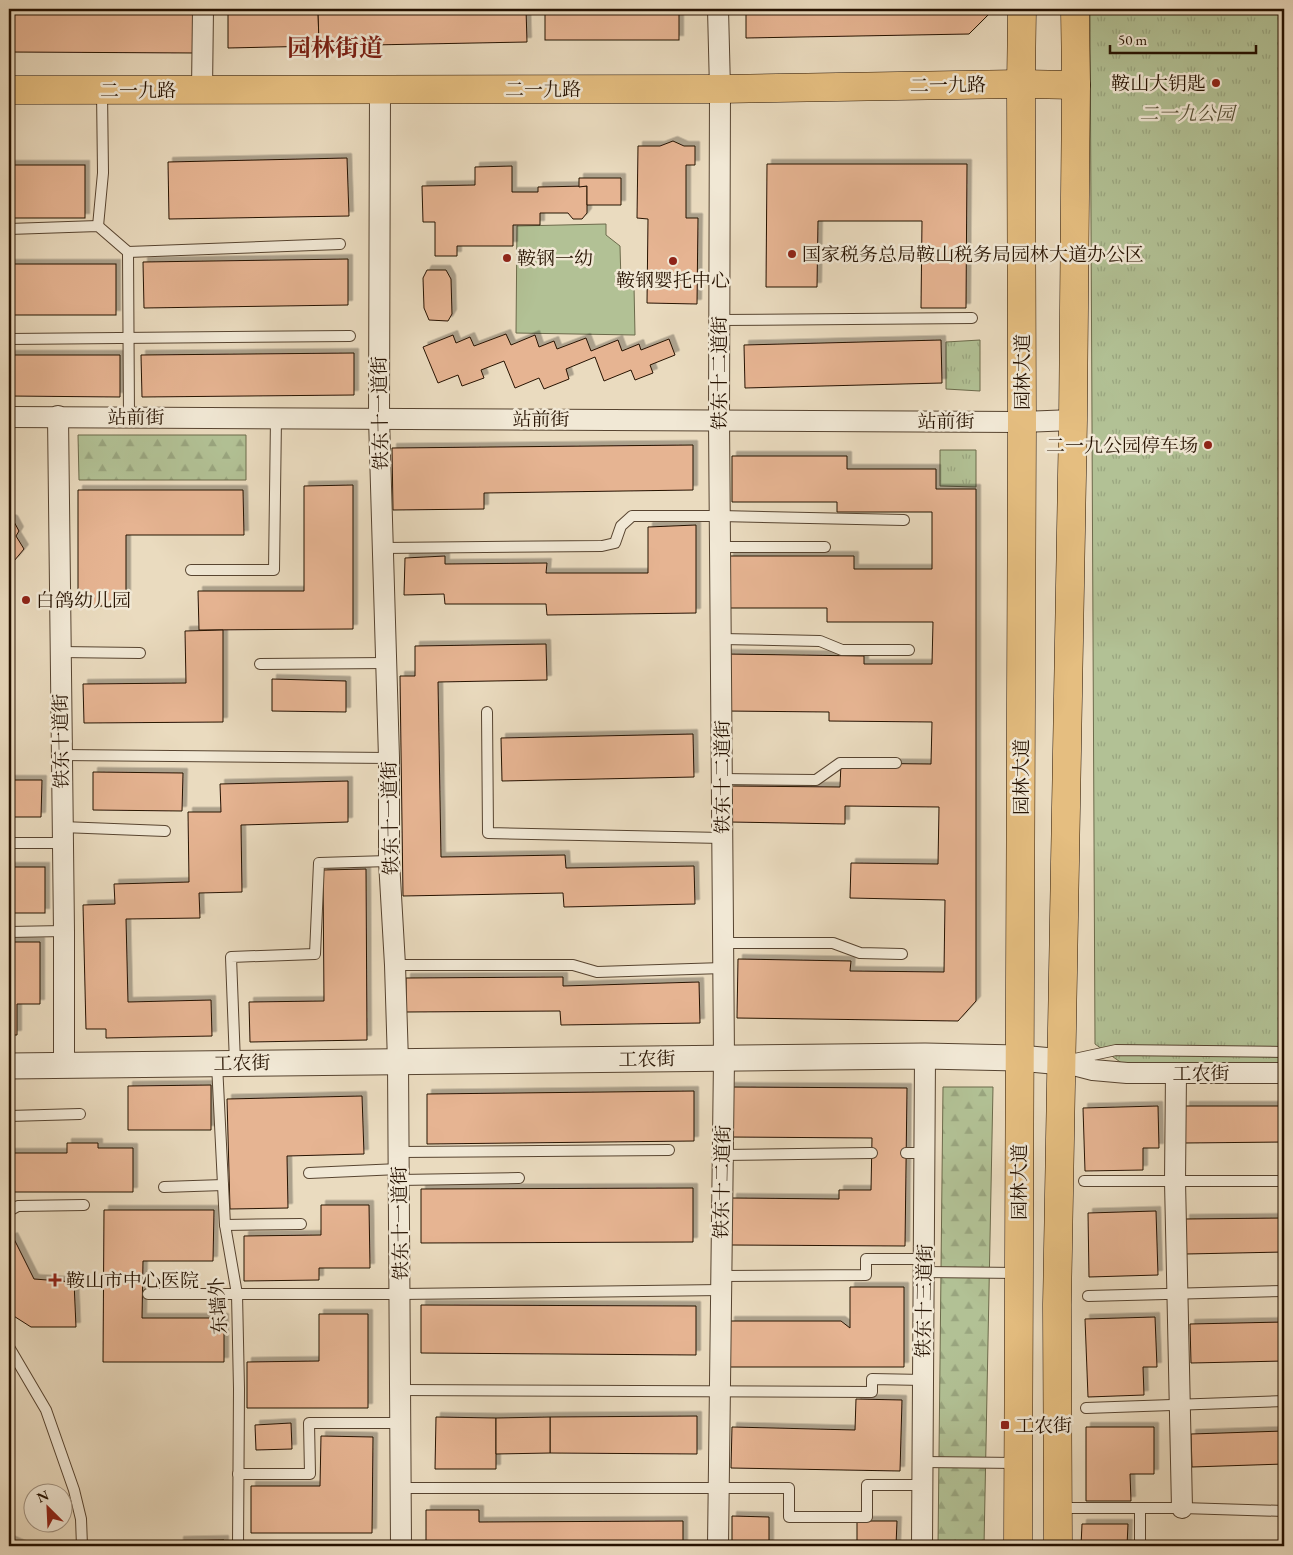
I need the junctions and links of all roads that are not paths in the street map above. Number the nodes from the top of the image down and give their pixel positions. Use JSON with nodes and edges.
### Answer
{"nodes":[{"id":1,"x":203,"y":9,"type":"edge"},
{"id":2,"x":718,"y":9,"type":"edge"},
{"id":3,"x":1022,"y":9,"type":"edge"},
{"id":4,"x":1075,"y":9,"type":"edge"},
{"id":5,"x":1021,"y":84,"type":"junction"},
{"id":6,"x":1076,"y":85,"type":"junction"},
{"id":7,"x":380,"y":89,"type":"junction"},
{"id":8,"x":720,"y":89,"type":"junction"},
{"id":9,"x":9,"y":90,"type":"edge"},
{"id":10,"x":102,"y":90,"type":"junction"},
{"id":11,"x":202,"y":90,"type":"junction"},
{"id":12,"x":98,"y":226,"type":"junction"},
{"id":13,"x":9,"y":229,"type":"edge"},
{"id":14,"x":340,"y":244,"type":"dead end"},
{"id":15,"x":128,"y":252,"type":"junction"},
{"id":16,"x":972,"y":318,"type":"dead end"},
{"id":17,"x":719,"y":320,"type":"junction"},
{"id":18,"x":350,"y":336,"type":"dead end"},
{"id":19,"x":9,"y":339,"type":"edge"},
{"id":20,"x":129,"y":339,"type":"junction"},
{"id":21,"x":58,"y":416,"type":"junction"},
{"id":22,"x":9,"y":417,"type":"edge"},
{"id":23,"x":129,"y":417,"type":"junction"},
{"id":24,"x":276,"y":418,"type":"junction"},
{"id":25,"x":378,"y":418,"type":"junction"},
{"id":26,"x":719,"y":420,"type":"junction"},
{"id":27,"x":1073,"y":420,"type":"junction"},
{"id":28,"x":1022,"y":422,"type":"junction"},
{"id":29,"x":720,"y":516,"type":"junction"},
{"id":30,"x":904,"y":520,"type":"dead end"},
{"id":31,"x":720,"y":546,"type":"junction"},
{"id":32,"x":825,"y":547,"type":"dead end"},
{"id":33,"x":383,"y":548,"type":"junction"},
{"id":34,"x":191,"y":570,"type":"dead end"},
{"id":35,"x":721,"y":639,"type":"junction"},
{"id":36,"x":909,"y":650,"type":"dead end"},
{"id":37,"x":60,"y":652,"type":"junction"},
{"id":38,"x":140,"y":653,"type":"dead end"},
{"id":39,"x":386,"y":663,"type":"junction"},
{"id":40,"x":260,"y":664,"type":"dead end"},
{"id":41,"x":487,"y":712,"type":"dead end"},
{"id":42,"x":61,"y":755,"type":"junction"},
{"id":43,"x":389,"y":758,"type":"junction"},
{"id":44,"x":896,"y":763,"type":"dead end"},
{"id":45,"x":722,"y":779,"type":"junction"},
{"id":46,"x":165,"y":831,"type":"dead end"},
{"id":47,"x":62,"y":835,"type":"junction"},
{"id":48,"x":722,"y":838,"type":"junction"},
{"id":49,"x":9,"y":842,"type":"edge"},
{"id":50,"x":389,"y":861,"type":"junction"},
{"id":51,"x":64,"y":931,"type":"junction"},
{"id":52,"x":9,"y":932,"type":"edge"},
{"id":53,"x":723,"y":943,"type":"junction"},
{"id":54,"x":902,"y":954,"type":"dead end"},
{"id":55,"x":395,"y":965,"type":"junction"},
{"id":56,"x":723,"y":968,"type":"junction"},
{"id":57,"x":1020,"y":1023,"type":"junction"},
{"id":58,"x":1284,"y":1052,"type":"edge"},
{"id":59,"x":925,"y":1056,"type":"junction"},
{"id":60,"x":724,"y":1058,"type":"junction"},
{"id":61,"x":1020,"y":1058,"type":"junction"},
{"id":62,"x":398,"y":1062,"type":"junction"},
{"id":63,"x":1062,"y":1062,"type":"junction"},
{"id":64,"x":226,"y":1063,"type":"junction"},
{"id":65,"x":64,"y":1065,"type":"junction"},
{"id":66,"x":9,"y":1066,"type":"edge"},
{"id":67,"x":1176,"y":1073,"type":"junction"},
{"id":68,"x":1284,"y":1073,"type":"edge"},
{"id":69,"x":80,"y":1114,"type":"dead end"},
{"id":70,"x":9,"y":1116,"type":"edge"},
{"id":71,"x":669,"y":1150,"type":"dead end"},
{"id":72,"x":872,"y":1154,"type":"dead end"},
{"id":73,"x":722,"y":1155,"type":"junction"},
{"id":74,"x":399,"y":1167,"type":"junction"},
{"id":75,"x":309,"y":1173,"type":"dead end"},
{"id":76,"x":520,"y":1178,"type":"dead end"},
{"id":77,"x":1084,"y":1181,"type":"dead end"},
{"id":78,"x":1175,"y":1181,"type":"junction"},
{"id":79,"x":1284,"y":1181,"type":"edge"},
{"id":80,"x":223,"y":1185,"type":"junction"},
{"id":81,"x":164,"y":1187,"type":"dead end"},
{"id":82,"x":84,"y":1205,"type":"dead end"},
{"id":83,"x":9,"y":1211,"type":"edge"},
{"id":84,"x":225,"y":1224,"type":"junction"},
{"id":85,"x":301,"y":1224,"type":"dead end"},
{"id":86,"x":924,"y":1266,"type":"junction"},
{"id":87,"x":1018,"y":1273,"type":"junction"},
{"id":88,"x":721,"y":1283,"type":"junction"},
{"id":89,"x":1284,"y":1291,"type":"edge"},
{"id":90,"x":148,"y":1294,"type":"dead end"},
{"id":91,"x":238,"y":1294,"type":"junction"},
{"id":92,"x":401,"y":1294,"type":"junction"},
{"id":93,"x":1178,"y":1294,"type":"junction"},
{"id":94,"x":1088,"y":1296,"type":"dead end"},
{"id":95,"x":9,"y":1347,"type":"edge"},
{"id":96,"x":923,"y":1380,"type":"junction"},
{"id":97,"x":400,"y":1390,"type":"junction"},
{"id":98,"x":719,"y":1391,"type":"junction"},
{"id":99,"x":1284,"y":1401,"type":"edge"},
{"id":100,"x":1181,"y":1404,"type":"junction"},
{"id":101,"x":1086,"y":1408,"type":"dead end"},
{"id":102,"x":400,"y":1423,"type":"junction"},
{"id":103,"x":922,"y":1462,"type":"junction"},
{"id":104,"x":1018,"y":1463,"type":"junction"},
{"id":105,"x":238,"y":1474,"type":"junction"},
{"id":106,"x":921,"y":1485,"type":"junction"},
{"id":107,"x":401,"y":1488,"type":"junction"},
{"id":108,"x":718,"y":1488,"type":"junction"},
{"id":109,"x":1058,"y":1505,"type":"junction"},
{"id":110,"x":1140,"y":1508,"type":"junction"},
{"id":111,"x":1182,"y":1508,"type":"junction"},
{"id":112,"x":1284,"y":1512,"type":"edge"},
{"id":113,"x":82,"y":1546,"type":"edge"},
{"id":114,"x":238,"y":1546,"type":"edge"},
{"id":115,"x":401,"y":1546,"type":"edge"},
{"id":116,"x":718,"y":1546,"type":"edge"},
{"id":117,"x":922,"y":1546,"type":"edge"},
{"id":118,"x":1018,"y":1546,"type":"edge"},
{"id":119,"x":1058,"y":1546,"type":"edge"},
{"id":120,"x":1140,"y":1546,"type":"edge"}],
"edges":[{"from":1,"to":11,"type":"street"},
{"from":2,"to":8,"type":"street","name":"铁东十二道街"},
{"from":3,"to":5,"type":"main road","name":"园林大道"},
{"from":4,"to":6,"type":"main road"},
{"from":5,"to":6,"type":"main road","name":"二一九路"},
{"from":5,"to":8,"type":"main road","name":"二一九路"},
{"from":5,"to":28,"type":"main road","name":"园林大道"},
{"from":6,"to":27,"type":"main road"},
{"from":7,"to":8,"type":"main road","name":"二一九路"},
{"from":7,"to":11,"type":"main road","name":"二一九路"},
{"from":7,"to":25,"type":"street","name":"铁东十一道街"},
{"from":8,"to":17,"type":"street","name":"铁东十二道街"},
{"from":9,"to":10,"type":"main road","name":"二一九路"},
{"from":10,"to":11,"type":"main road","name":"二一九路"},
{"from":10,"to":12,"type":"lane"},
{"from":12,"to":13,"type":"lane"},
{"from":12,"to":15,"type":"lane"},
{"from":14,"to":15,"type":"lane"},
{"from":15,"to":20,"type":"lane"},
{"from":16,"to":17,"type":"lane"},
{"from":17,"to":26,"type":"street","name":"铁东十二道街"},
{"from":18,"to":20,"type":"lane"},
{"from":19,"to":20,"type":"lane"},
{"from":20,"to":23,"type":"lane"},
{"from":21,"to":22,"type":"street","name":"站前街"},
{"from":21,"to":23,"type":"street","name":"站前街"},
{"from":21,"to":37,"type":"street","name":"铁东十道街"},
{"from":23,"to":24,"type":"street","name":"站前街"},
{"from":24,"to":25,"type":"street","name":"站前街"},
{"from":24,"to":34,"type":"lane"},
{"from":25,"to":26,"type":"street","name":"站前街"},
{"from":25,"to":33,"type":"street","name":"铁东十一道街"},
{"from":26,"to":28,"type":"street","name":"站前街"},
{"from":26,"to":29,"type":"street","name":"铁东十二道街"},
{"from":27,"to":28,"type":"street","name":"站前街"},
{"from":27,"to":63,"type":"main road"},
{"from":28,"to":57,"type":"main road","name":"园林大道"},
{"from":29,"to":30,"type":"lane"},
{"from":29,"to":31,"type":"street","name":"铁东十二道街"},
{"from":29,"to":33,"type":"lane"},
{"from":31,"to":32,"type":"lane"},
{"from":31,"to":35,"type":"street","name":"铁东十二道街"},
{"from":33,"to":39,"type":"street","name":"铁东十一道街"},
{"from":35,"to":36,"type":"lane"},
{"from":35,"to":45,"type":"street","name":"铁东十二道街"},
{"from":37,"to":38,"type":"lane"},
{"from":37,"to":42,"type":"street","name":"铁东十道街"},
{"from":39,"to":40,"type":"lane"},
{"from":39,"to":43,"type":"street","name":"铁东十一道街"},
{"from":41,"to":48,"type":"lane"},
{"from":42,"to":43,"type":"lane"},
{"from":42,"to":47,"type":"street","name":"铁东十道街"},
{"from":43,"to":50,"type":"street","name":"铁东十一道街"},
{"from":44,"to":45,"type":"lane"},
{"from":45,"to":48,"type":"street","name":"铁东十二道街"},
{"from":46,"to":47,"type":"lane"},
{"from":47,"to":49,"type":"lane"},
{"from":47,"to":51,"type":"street","name":"铁东十道街"},
{"from":48,"to":53,"type":"street","name":"铁东十二道街"},
{"from":50,"to":55,"type":"street","name":"铁东十一道街"},
{"from":50,"to":64,"type":"lane","name":"东墙外"},
{"from":51,"to":52,"type":"lane"},
{"from":51,"to":65,"type":"street","name":"铁东十道街"},
{"from":53,"to":54,"type":"lane"},
{"from":53,"to":56,"type":"street","name":"铁东十二道街"},
{"from":55,"to":56,"type":"lane"},
{"from":55,"to":62,"type":"street","name":"铁东十一道街"},
{"from":56,"to":60,"type":"street","name":"铁东十二道街"},
{"from":57,"to":61,"type":"main road","name":"园林大道"},
{"from":57,"to":63,"type":"street"},
{"from":58,"to":63,"type":"lane"},
{"from":59,"to":60,"type":"street","name":"工农街"},
{"from":59,"to":61,"type":"street","name":"工农街"},
{"from":59,"to":86,"type":"street","name":"铁东十三道街"},
{"from":60,"to":62,"type":"street","name":"工农街"},
{"from":60,"to":73,"type":"street","name":"铁东十二道街"},
{"from":61,"to":63,"type":"street","name":"工农街"},
{"from":61,"to":87,"type":"main road","name":"园林大道"},
{"from":62,"to":64,"type":"street","name":"工农街"},
{"from":62,"to":74,"type":"street","name":"铁东十一道街"},
{"from":63,"to":67,"type":"street","name":"工农街"},
{"from":63,"to":109,"type":"main road"},
{"from":64,"to":65,"type":"street","name":"工农街"},
{"from":64,"to":80,"type":"lane","name":"东墙外"},
{"from":65,"to":66,"type":"street","name":"工农街"},
{"from":67,"to":68,"type":"street","name":"工农街"},
{"from":67,"to":78,"type":"street"},
{"from":69,"to":70,"type":"lane"},
{"from":71,"to":74,"type":"lane"},
{"from":72,"to":73,"type":"lane"},
{"from":73,"to":88,"type":"street","name":"铁东十二道街"},
{"from":74,"to":75,"type":"lane"},
{"from":74,"to":76,"type":"lane"},
{"from":74,"to":92,"type":"street","name":"铁东十一道街"},
{"from":77,"to":78,"type":"lane"},
{"from":78,"to":79,"type":"lane"},
{"from":78,"to":93,"type":"street"},
{"from":80,"to":81,"type":"lane"},
{"from":80,"to":84,"type":"lane","name":"东墙外"},
{"from":82,"to":83,"type":"lane"},
{"from":84,"to":85,"type":"lane"},
{"from":84,"to":91,"type":"lane","name":"东墙外"},
{"from":86,"to":87,"type":"lane"},
{"from":86,"to":88,"type":"lane"},
{"from":86,"to":96,"type":"street","name":"铁东十三道街"},
{"from":87,"to":104,"type":"main road","name":"园林大道"},
{"from":88,"to":92,"type":"lane"},
{"from":88,"to":98,"type":"street","name":"铁东十二道街"},
{"from":89,"to":93,"type":"lane"},
{"from":90,"to":91,"type":"lane"},
{"from":91,"to":92,"type":"lane"},
{"from":91,"to":105,"type":"lane","name":"东墙外"},
{"from":92,"to":97,"type":"street","name":"铁东十一道街"},
{"from":93,"to":94,"type":"lane"},
{"from":93,"to":100,"type":"street"},
{"from":95,"to":113,"type":"lane"},
{"from":96,"to":98,"type":"lane"},
{"from":96,"to":103,"type":"street","name":"铁东十三道街"},
{"from":97,"to":98,"type":"lane"},
{"from":97,"to":102,"type":"street","name":"铁东十一道街"},
{"from":98,"to":108,"type":"street","name":"铁东十二道街"},
{"from":99,"to":100,"type":"lane"},
{"from":100,"to":101,"type":"lane"},
{"from":100,"to":111,"type":"street"},
{"from":102,"to":105,"type":"lane"},
{"from":102,"to":107,"type":"street","name":"铁东十一道街"},
{"from":103,"to":104,"type":"lane"},
{"from":103,"to":106,"type":"street","name":"铁东十三道街"},
{"from":104,"to":118,"type":"main road","name":"园林大道"},
{"from":105,"to":114,"type":"lane","name":"东墙外"},
{"from":106,"to":108,"type":"lane"},
{"from":106,"to":117,"type":"street","name":"铁东十三道街"},
{"from":107,"to":108,"type":"lane"},
{"from":107,"to":115,"type":"street","name":"铁东十一道街"},
{"from":108,"to":116,"type":"street","name":"铁东十二道街"},
{"from":109,"to":110,"type":"lane"},
{"from":109,"to":119,"type":"main road"},
{"from":110,"to":111,"type":"lane"},
{"from":110,"to":120,"type":"lane"},
{"from":111,"to":112,"type":"lane"}]}
